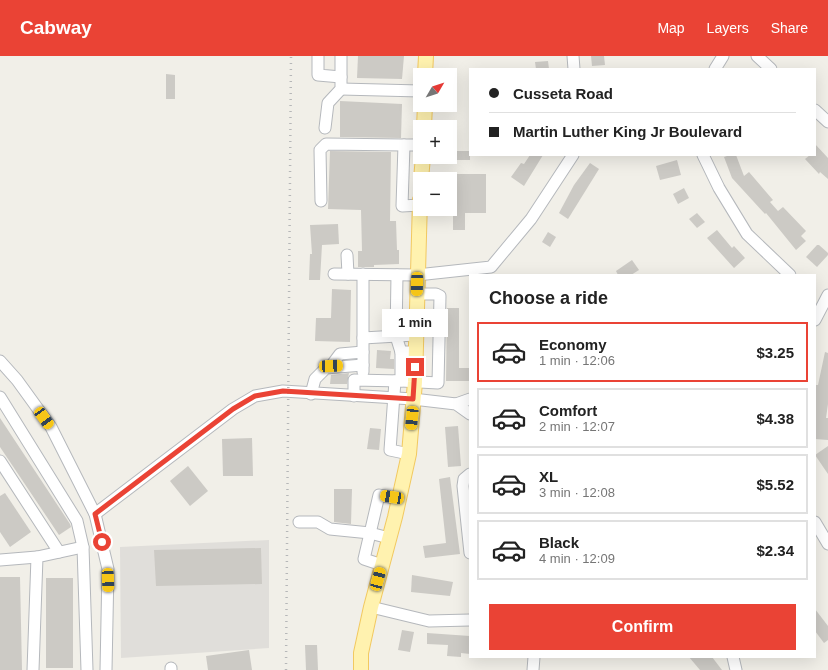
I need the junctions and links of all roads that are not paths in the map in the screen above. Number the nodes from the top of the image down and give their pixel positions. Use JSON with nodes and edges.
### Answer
{"nodes":[{"id":1,"x":318,"y":56,"type":"edge"},
{"id":2,"x":341,"y":56,"type":"edge"},
{"id":3,"x":426,"y":56,"type":"edge"},
{"id":4,"x":573,"y":56,"type":"edge"},
{"id":5,"x":723,"y":56,"type":"edge"},
{"id":6,"x":757,"y":56,"type":"edge"},
{"id":7,"x":426,"y":68,"type":"edge"},
{"id":8,"x":574,"y":68,"type":"edge"},
{"id":9,"x":716,"y":68,"type":"edge"},
{"id":10,"x":770,"y":68,"type":"edge"},
{"id":11,"x":341,"y":77,"type":"junction"},
{"id":12,"x":341,"y":89,"type":"junction"},
{"id":13,"x":413,"y":91,"type":"edge"},
{"id":14,"x":816,"y":111,"type":"edge"},
{"id":15,"x":828,"y":122,"type":"edge"},
{"id":16,"x":326,"y":128,"type":"dead end"},
{"id":17,"x":404,"y":145,"type":"junction"},
{"id":18,"x":413,"y":145,"type":"edge"},
{"id":19,"x":572,"y":156,"type":"edge"},
{"id":20,"x":703,"y":156,"type":"edge"},
{"id":21,"x":321,"y":201,"type":"dead end"},
{"id":22,"x":413,"y":205,"type":"edge"},
{"id":23,"x":420,"y":216,"type":"edge"},
{"id":24,"x":347,"y":256,"type":"dead end"},
{"id":25,"x":493,"y":271,"type":"edge"},
{"id":26,"x":334,"y":274,"type":"dead end"},
{"id":27,"x":348,"y":274,"type":"junction"},
{"id":28,"x":363,"y":274,"type":"junction"},
{"id":29,"x":417,"y":274,"type":"junction"},
{"id":30,"x":789,"y":274,"type":"edge"},
{"id":31,"x":397,"y":275,"type":"junction"},
{"id":32,"x":417,"y":294,"type":"junction"},
{"id":33,"x":828,"y":295,"type":"edge"},
{"id":34,"x":818,"y":306,"type":"edge"},
{"id":35,"x":416,"y":335,"type":"junction"},
{"id":36,"x":396,"y":336,"type":"junction"},
{"id":37,"x":363,"y":338,"type":"junction"},
{"id":38,"x":363,"y":352,"type":"junction"},
{"id":39,"x":401,"y":352,"type":"junction"},
{"id":40,"x":415,"y":352,"type":"junction"},
{"id":41,"x":0,"y":360,"type":"edge"},
{"id":42,"x":363,"y":365,"type":"junction"},
{"id":43,"x":331,"y":366,"type":"junction"},
{"id":44,"x":366,"y":380,"type":"junction"},
{"id":45,"x":404,"y":381,"type":"junction"},
{"id":46,"x":311,"y":394,"type":"junction"},
{"id":47,"x":354,"y":396,"type":"junction"},
{"id":48,"x":0,"y":397,"type":"edge"},
{"id":49,"x":368,"y":397,"type":"junction"},
{"id":50,"x":395,"y":398,"type":"junction"},
{"id":51,"x":413,"y":399,"type":"junction"},
{"id":52,"x":469,"y":399,"type":"edge"},
{"id":53,"x":456,"y":404,"type":"junction"},
{"id":54,"x":469,"y":413,"type":"edge"},
{"id":55,"x":394,"y":418,"type":"junction"},
{"id":56,"x":412,"y":418,"type":"junction"},
{"id":57,"x":409,"y":454,"type":"junction"},
{"id":58,"x":0,"y":461,"type":"edge"},
{"id":59,"x":469,"y":475,"type":"edge"},
{"id":60,"x":399,"y":499,"type":"junction"},
{"id":61,"x":95,"y":514,"type":"junction"},
{"id":62,"x":299,"y":522,"type":"dead end"},
{"id":63,"x":816,"y":524,"type":"edge"},
{"id":64,"x":370,"y":533,"type":"junction"},
{"id":65,"x":389,"y":538,"type":"junction"},
{"id":66,"x":469,"y":543,"type":"edge"},
{"id":67,"x":828,"y":544,"type":"edge"},
{"id":68,"x":83,"y":547,"type":"junction"},
{"id":69,"x":59,"y":552,"type":"junction"},
{"id":70,"x":37,"y":557,"type":"junction"},
{"id":71,"x":0,"y":560,"type":"edge"},
{"id":72,"x":382,"y":565,"type":"junction"},
{"id":73,"x":371,"y":606,"type":"junction"},
{"id":74,"x":469,"y":620,"type":"edge"},
{"id":75,"x":534,"y":658,"type":"edge"},
{"id":76,"x":733,"y":658,"type":"edge"},
{"id":77,"x":33,"y":670,"type":"edge"},
{"id":78,"x":87,"y":670,"type":"edge"},
{"id":79,"x":106,"y":670,"type":"edge"},
{"id":80,"x":361,"y":670,"type":"edge"},
{"id":81,"x":533,"y":670,"type":"edge"},
{"id":82,"x":736,"y":670,"type":"edge"}],
"edges":[{"from":1,"to":11,"type":"street"},
{"from":2,"to":11,"type":"street"},
{"from":3,"to":7,"type":"main road"},
{"from":4,"to":8,"type":"street"},
{"from":5,"to":9,"type":"street"},
{"from":6,"to":10,"type":"street"},
{"from":11,"to":12,"type":"street"},
{"from":12,"to":13,"type":"street"},
{"from":12,"to":16,"type":"street"},
{"from":14,"to":15,"type":"street"},
{"from":17,"to":18,"type":"street"},
{"from":17,"to":21,"type":"street"},
{"from":17,"to":22,"type":"street"},
{"from":19,"to":25,"type":"street"},
{"from":20,"to":30,"type":"street"},
{"from":23,"to":29,"type":"main road"},
{"from":24,"to":27,"type":"street"},
{"from":25,"to":29,"type":"street"},
{"from":26,"to":27,"type":"street"},
{"from":27,"to":28,"type":"street"},
{"from":28,"to":31,"type":"street"},
{"from":28,"to":37,"type":"street"},
{"from":29,"to":31,"type":"street"},
{"from":29,"to":32,"type":"main road"},
{"from":31,"to":36,"type":"street"},
{"from":32,"to":35,"type":"main road"},
{"from":32,"to":45,"type":"street"},
{"from":33,"to":34,"type":"street"},
{"from":35,"to":36,"type":"street"},
{"from":35,"to":40,"type":"main road"},
{"from":36,"to":37,"type":"street"},
{"from":36,"to":39,"type":"street"},
{"from":37,"to":38,"type":"street"},
{"from":38,"to":42,"type":"street"},
{"from":38,"to":43,"type":"street"},
{"from":39,"to":40,"type":"street"},
{"from":39,"to":45,"type":"street"},
{"from":40,"to":45,"type":"main road"},
{"from":41,"to":61,"type":"street"},
{"from":42,"to":43,"type":"street"},
{"from":42,"to":44,"type":"street"},
{"from":43,"to":46,"type":"street"},
{"from":44,"to":45,"type":"street"},
{"from":44,"to":47,"type":"street"},
{"from":44,"to":49,"type":"street"},
{"from":45,"to":50,"type":"street"},
{"from":45,"to":51,"type":"main road"},
{"from":46,"to":47,"type":"street"},
{"from":46,"to":61,"type":"street"},
{"from":47,"to":49,"type":"street"},
{"from":48,"to":68,"type":"street"},
{"from":49,"to":50,"type":"street"},
{"from":50,"to":51,"type":"street"},
{"from":50,"to":55,"type":"street"},
{"from":51,"to":53,"type":"street"},
{"from":51,"to":56,"type":"main road"},
{"from":52,"to":53,"type":"street"},
{"from":53,"to":54,"type":"street"},
{"from":55,"to":56,"type":"street"},
{"from":55,"to":57,"type":"street"},
{"from":56,"to":57,"type":"main road"},
{"from":57,"to":60,"type":"main road"},
{"from":58,"to":69,"type":"street"},
{"from":59,"to":66,"type":"street"},
{"from":60,"to":64,"type":"street"},
{"from":60,"to":65,"type":"main road"},
{"from":61,"to":79,"type":"street"},
{"from":62,"to":64,"type":"street"},
{"from":63,"to":67,"type":"street"},
{"from":64,"to":65,"type":"street"},
{"from":64,"to":72,"type":"street"},
{"from":65,"to":72,"type":"main road"},
{"from":68,"to":69,"type":"street"},
{"from":68,"to":78,"type":"street"},
{"from":69,"to":70,"type":"street"},
{"from":70,"to":71,"type":"street"},
{"from":70,"to":77,"type":"street"},
{"from":72,"to":73,"type":"main road"},
{"from":73,"to":74,"type":"street"},
{"from":73,"to":80,"type":"main road"},
{"from":75,"to":81,"type":"street"},
{"from":76,"to":82,"type":"street"}]}
